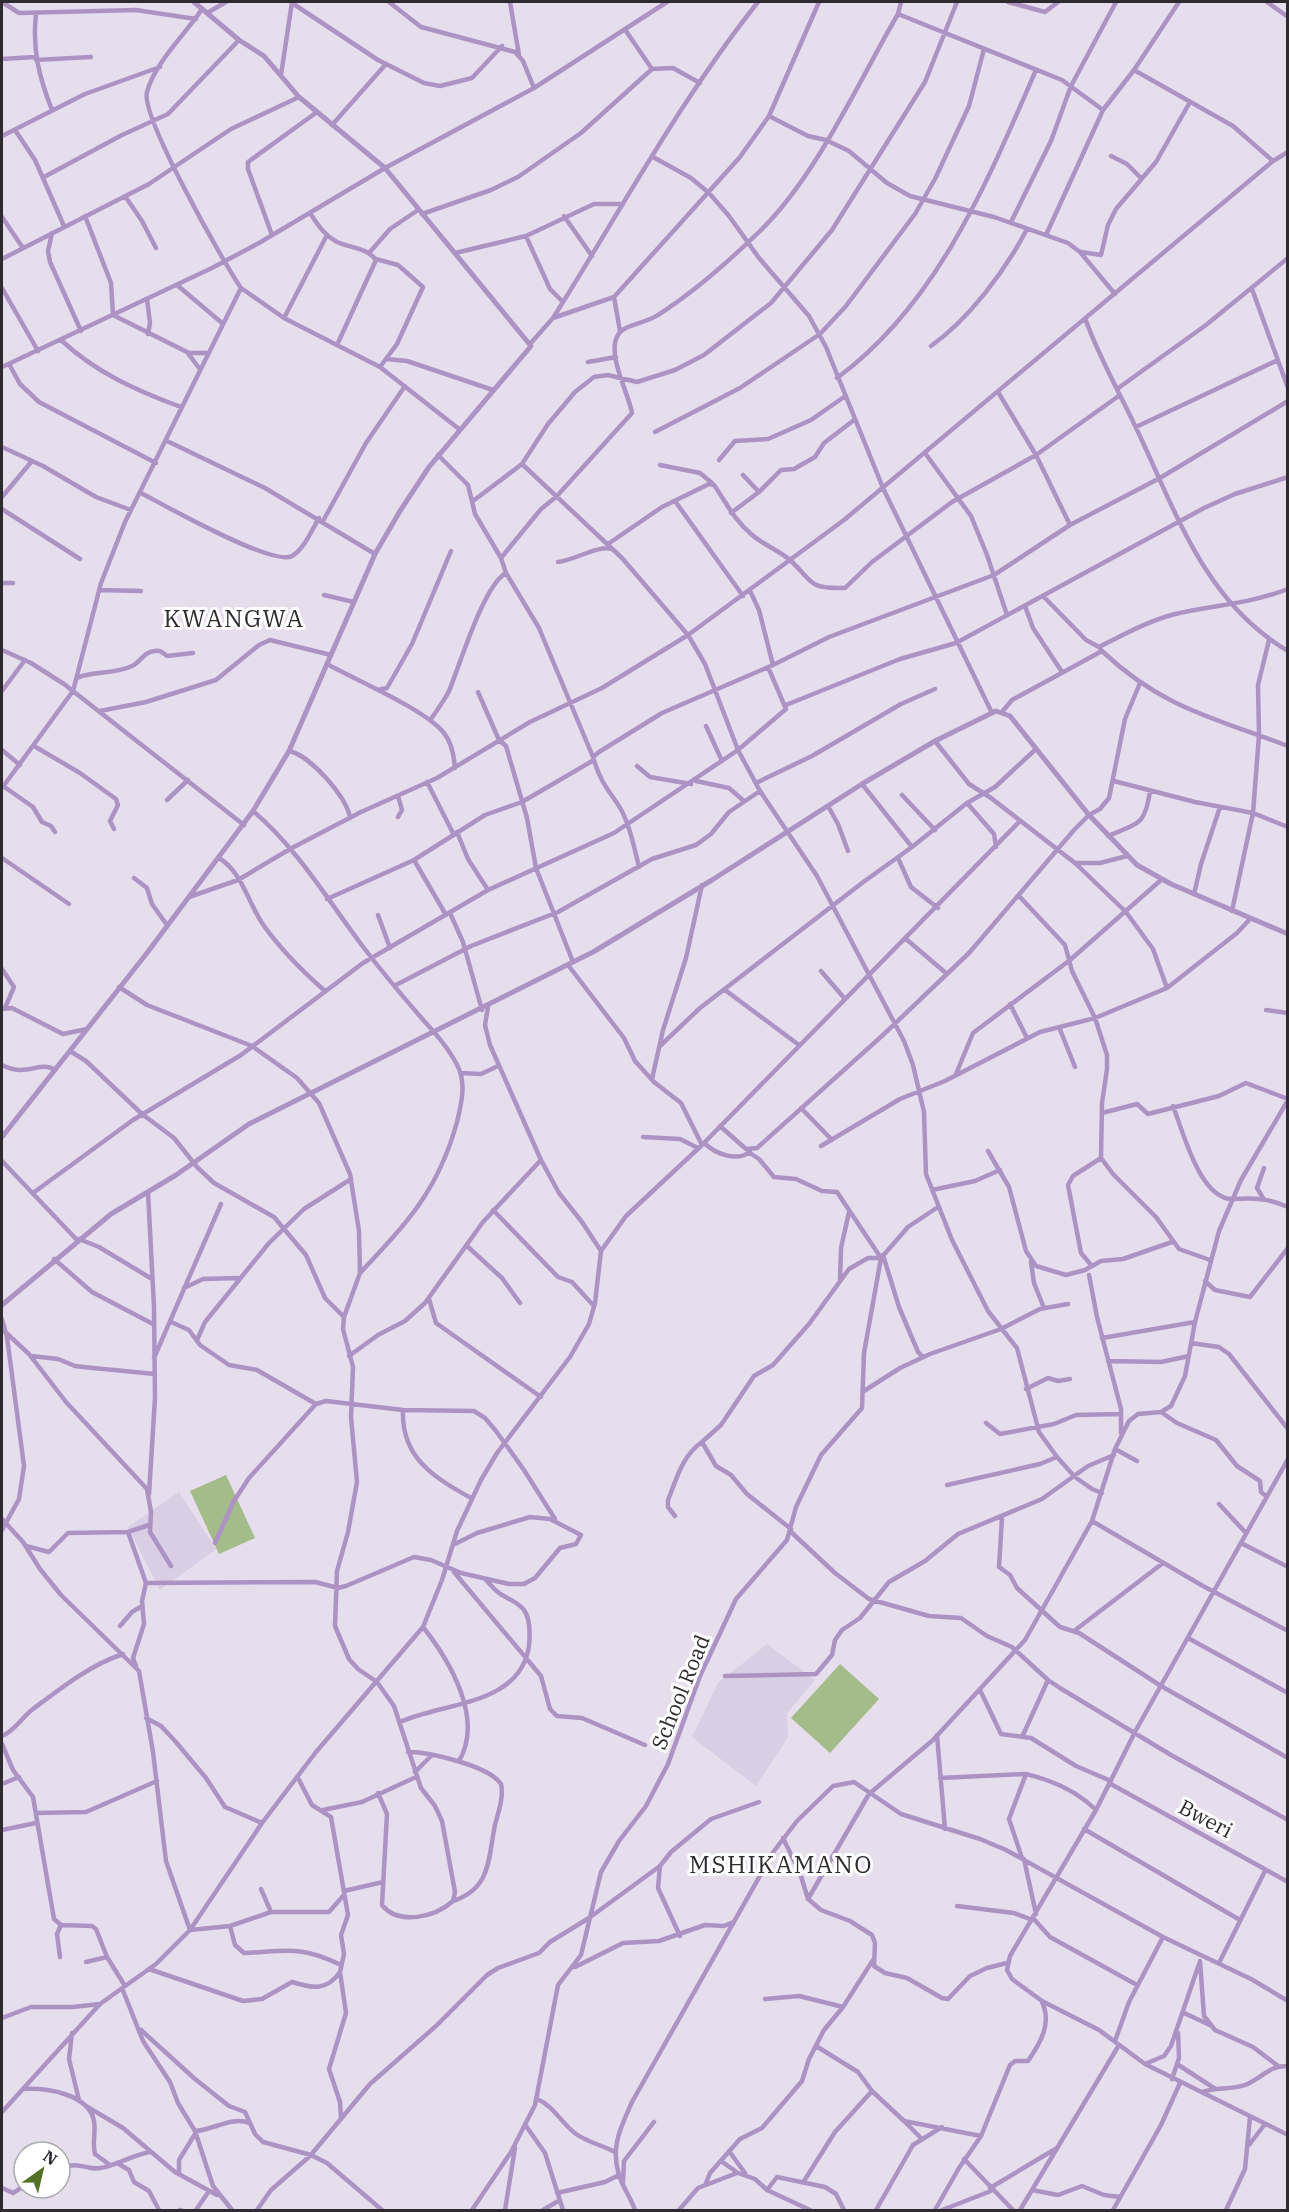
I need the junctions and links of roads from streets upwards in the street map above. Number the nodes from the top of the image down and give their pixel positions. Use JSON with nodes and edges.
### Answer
{"nodes":[{"id":1,"x":2,"y":2,"type":"edge"},
{"id":2,"x":82,"y":2,"type":"edge"},
{"id":3,"x":108,"y":2,"type":"edge"},
{"id":4,"x":194,"y":2,"type":"edge"},
{"id":5,"x":226,"y":2,"type":"edge"},
{"id":6,"x":292,"y":2,"type":"edge"},
{"id":7,"x":389,"y":2,"type":"edge"},
{"id":8,"x":510,"y":2,"type":"edge"},
{"id":9,"x":667,"y":2,"type":"edge"},
{"id":10,"x":758,"y":2,"type":"edge"},
{"id":11,"x":819,"y":2,"type":"edge"},
{"id":12,"x":901,"y":2,"type":"edge"},
{"id":13,"x":957,"y":2,"type":"edge"},
{"id":14,"x":1008,"y":2,"type":"edge"},
{"id":15,"x":1058,"y":2,"type":"edge"},
{"id":16,"x":1116,"y":2,"type":"edge"},
{"id":17,"x":1179,"y":2,"type":"edge"},
{"id":18,"x":1267,"y":2,"type":"edge"},
{"id":19,"x":84,"y":9,"type":"junction"},
{"id":20,"x":108,"y":10,"type":"junction"},
{"id":21,"x":204,"y":11,"type":"junction"},
{"id":22,"x":36,"y":14,"type":"junction"},
{"id":23,"x":898,"y":14,"type":"junction"},
{"id":24,"x":1287,"y":17,"type":"edge"},
{"id":25,"x":196,"y":19,"type":"junction"},
{"id":26,"x":626,"y":31,"type":"junction"},
{"id":27,"x":944,"y":34,"type":"junction"},
{"id":28,"x":239,"y":40,"type":"junction"},
{"id":29,"x":502,"y":46,"type":"junction"},
{"id":30,"x":984,"y":49,"type":"junction"},
{"id":31,"x":519,"y":55,"type":"junction"},
{"id":32,"x":91,"y":57,"type":"dead end"},
{"id":33,"x":35,"y":58,"type":"junction"},
{"id":34,"x":2,"y":59,"type":"edge"},
{"id":35,"x":386,"y":64,"type":"junction"},
{"id":36,"x":160,"y":67,"type":"junction"},
{"id":37,"x":652,"y":69,"type":"junction"},
{"id":38,"x":1036,"y":70,"type":"junction"},
{"id":39,"x":1134,"y":70,"type":"junction"},
{"id":40,"x":281,"y":75,"type":"junction"},
{"id":41,"x":700,"y":83,"type":"junction"},
{"id":42,"x":1071,"y":86,"type":"junction"},
{"id":43,"x":534,"y":88,"type":"junction"},
{"id":44,"x":299,"y":97,"type":"junction"},
{"id":45,"x":1190,"y":102,"type":"junction"},
{"id":46,"x":52,"y":110,"type":"junction"},
{"id":47,"x":1103,"y":110,"type":"junction"},
{"id":48,"x":317,"y":112,"type":"junction"},
{"id":49,"x":770,"y":116,"type":"junction"},
{"id":50,"x":152,"y":122,"type":"junction"},
{"id":51,"x":332,"y":125,"type":"junction"},
{"id":52,"x":15,"y":130,"type":"junction"},
{"id":53,"x":2,"y":136,"type":"edge"},
{"id":54,"x":826,"y":140,"type":"junction"},
{"id":55,"x":1287,"y":152,"type":"edge"},
{"id":56,"x":1111,"y":156,"type":"dead end"},
{"id":57,"x":653,"y":157,"type":"junction"},
{"id":58,"x":1273,"y":161,"type":"junction"},
{"id":59,"x":385,"y":168,"type":"junction"},
{"id":60,"x":175,"y":169,"type":"junction"},
{"id":61,"x":870,"y":169,"type":"junction"},
{"id":62,"x":44,"y":177,"type":"junction"},
{"id":63,"x":1141,"y":178,"type":"junction"},
{"id":64,"x":709,"y":193,"type":"junction"},
{"id":65,"x":125,"y":196,"type":"junction"},
{"id":66,"x":924,"y":200,"type":"junction"},
{"id":67,"x":623,"y":204,"type":"junction"},
{"id":68,"x":971,"y":211,"type":"junction"},
{"id":69,"x":420,"y":212,"type":"junction"},
{"id":70,"x":310,"y":213,"type":"junction"},
{"id":71,"x":85,"y":216,"type":"junction"},
{"id":72,"x":564,"y":216,"type":"junction"},
{"id":73,"x":2,"y":218,"type":"edge"},
{"id":74,"x":1011,"y":222,"type":"junction"},
{"id":75,"x":64,"y":226,"type":"junction"},
{"id":76,"x":1028,"y":229,"type":"junction"},
{"id":77,"x":52,"y":233,"type":"junction"},
{"id":78,"x":327,"y":235,"type":"junction"},
{"id":79,"x":1046,"y":235,"type":"junction"},
{"id":80,"x":272,"y":236,"type":"junction"},
{"id":81,"x":526,"y":236,"type":"junction"},
{"id":82,"x":747,"y":243,"type":"junction"},
{"id":83,"x":23,"y":248,"type":"junction"},
{"id":84,"x":156,"y":248,"type":"dead end"},
{"id":85,"x":1080,"y":252,"type":"junction"},
{"id":86,"x":369,"y":253,"type":"junction"},
{"id":87,"x":455,"y":253,"type":"junction"},
{"id":88,"x":591,"y":256,"type":"junction"},
{"id":89,"x":1287,"y":258,"type":"edge"},
{"id":90,"x":2,"y":259,"type":"edge"},
{"id":91,"x":376,"y":259,"type":"junction"},
{"id":92,"x":224,"y":262,"type":"junction"},
{"id":93,"x":177,"y":285,"type":"junction"},
{"id":94,"x":785,"y":285,"type":"junction"},
{"id":95,"x":2,"y":288,"type":"edge"},
{"id":96,"x":241,"y":288,"type":"junction"},
{"id":97,"x":1252,"y":288,"type":"junction"},
{"id":98,"x":1115,"y":294,"type":"junction"},
{"id":99,"x":614,"y":297,"type":"junction"},
{"id":100,"x":147,"y":299,"type":"junction"},
{"id":101,"x":563,"y":302,"type":"junction"},
{"id":102,"x":113,"y":315,"type":"junction"},
{"id":103,"x":284,"y":318,"type":"junction"},
{"id":104,"x":553,"y":318,"type":"junction"},
{"id":105,"x":1085,"y":318,"type":"junction"},
{"id":106,"x":222,"y":323,"type":"junction"},
{"id":107,"x":81,"y":331,"type":"junction"},
{"id":108,"x":620,"y":331,"type":"junction"},
{"id":109,"x":148,"y":334,"type":"junction"},
{"id":110,"x":820,"y":334,"type":"junction"},
{"id":111,"x":61,"y":340,"type":"junction"},
{"id":112,"x":531,"y":344,"type":"junction"},
{"id":113,"x":337,"y":345,"type":"junction"},
{"id":114,"x":931,"y":346,"type":"dead end"},
{"id":115,"x":38,"y":351,"type":"junction"},
{"id":116,"x":187,"y":352,"type":"junction"},
{"id":117,"x":206,"y":353,"type":"junction"},
{"id":118,"x":616,"y":357,"type":"junction"},
{"id":119,"x":387,"y":359,"type":"junction"},
{"id":120,"x":1278,"y":360,"type":"junction"},
{"id":121,"x":588,"y":362,"type":"dead end"},
{"id":122,"x":9,"y":364,"type":"junction"},
{"id":123,"x":2,"y":367,"type":"edge"},
{"id":124,"x":380,"y":367,"type":"junction"},
{"id":125,"x":199,"y":368,"type":"junction"},
{"id":126,"x":837,"y":378,"type":"junction"},
{"id":127,"x":621,"y":379,"type":"junction"},
{"id":128,"x":405,"y":386,"type":"junction"},
{"id":129,"x":1287,"y":388,"type":"edge"},
{"id":130,"x":1117,"y":389,"type":"junction"},
{"id":131,"x":493,"y":390,"type":"junction"},
{"id":132,"x":998,"y":392,"type":"junction"},
{"id":133,"x":1120,"y":395,"type":"junction"},
{"id":134,"x":844,"y":397,"type":"junction"},
{"id":135,"x":1287,"y":401,"type":"edge"},
{"id":136,"x":181,"y":407,"type":"junction"},
{"id":137,"x":854,"y":420,"type":"junction"},
{"id":138,"x":1136,"y":427,"type":"junction"},
{"id":139,"x":459,"y":429,"type":"junction"},
{"id":140,"x":654,"y":432,"type":"dead end"},
{"id":141,"x":167,"y":441,"type":"junction"},
{"id":142,"x":2,"y":447,"type":"edge"},
{"id":143,"x":925,"y":453,"type":"junction"},
{"id":144,"x":438,"y":455,"type":"junction"},
{"id":145,"x":1036,"y":455,"type":"junction"},
{"id":146,"x":719,"y":460,"type":"dead end"},
{"id":147,"x":32,"y":461,"type":"junction"},
{"id":148,"x":156,"y":463,"type":"junction"},
{"id":149,"x":522,"y":464,"type":"junction"},
{"id":150,"x":660,"y":465,"type":"dead end"},
{"id":151,"x":743,"y":476,"type":"dead end"},
{"id":152,"x":1287,"y":477,"type":"edge"},
{"id":153,"x":1160,"y":478,"type":"junction"},
{"id":154,"x":714,"y":485,"type":"junction"},
{"id":155,"x":884,"y":488,"type":"junction"},
{"id":156,"x":759,"y":492,"type":"junction"},
{"id":157,"x":141,"y":493,"type":"junction"},
{"id":158,"x":2,"y":497,"type":"edge"},
{"id":159,"x":556,"y":497,"type":"junction"},
{"id":160,"x":958,"y":498,"type":"junction"},
{"id":161,"x":472,"y":501,"type":"junction"},
{"id":162,"x":675,"y":501,"type":"junction"},
{"id":163,"x":2,"y":509,"type":"edge"},
{"id":164,"x":131,"y":510,"type":"junction"},
{"id":165,"x":731,"y":513,"type":"junction"},
{"id":166,"x":321,"y":520,"type":"junction"},
{"id":167,"x":1178,"y":522,"type":"junction"},
{"id":168,"x":1070,"y":525,"type":"junction"},
{"id":169,"x":907,"y":536,"type":"junction"},
{"id":170,"x":608,"y":544,"type":"junction"},
{"id":171,"x":612,"y":549,"type":"junction"},
{"id":172,"x":451,"y":551,"type":"dead end"},
{"id":173,"x":375,"y":554,"type":"junction"},
{"id":174,"x":501,"y":558,"type":"junction"},
{"id":175,"x":80,"y":559,"type":"dead end"},
{"id":176,"x":790,"y":561,"type":"junction"},
{"id":177,"x":558,"y":562,"type":"dead end"},
{"id":178,"x":506,"y":573,"type":"junction"},
{"id":179,"x":994,"y":575,"type":"junction"},
{"id":180,"x":2,"y":583,"type":"edge"},
{"id":181,"x":13,"y":583,"type":"dead end"},
{"id":182,"x":1287,"y":589,"type":"edge"},
{"id":183,"x":99,"y":590,"type":"junction"},
{"id":184,"x":141,"y":591,"type":"dead end"},
{"id":185,"x":750,"y":591,"type":"junction"},
{"id":186,"x":324,"y":595,"type":"dead end"},
{"id":187,"x":743,"y":596,"type":"junction"},
{"id":188,"x":937,"y":596,"type":"junction"},
{"id":189,"x":1043,"y":596,"type":"junction"},
{"id":190,"x":354,"y":602,"type":"junction"},
{"id":191,"x":1231,"y":605,"type":"junction"},
{"id":192,"x":1025,"y":606,"type":"junction"},
{"id":193,"x":1007,"y":615,"type":"junction"},
{"id":194,"x":687,"y":635,"type":"junction"},
{"id":195,"x":1269,"y":640,"type":"junction"},
{"id":196,"x":957,"y":643,"type":"junction"},
{"id":197,"x":1101,"y":649,"type":"junction"},
{"id":198,"x":2,"y":650,"type":"edge"},
{"id":199,"x":1287,"y":651,"type":"edge"},
{"id":200,"x":193,"y":653,"type":"dead end"},
{"id":201,"x":331,"y":655,"type":"junction"},
{"id":202,"x":25,"y":660,"type":"junction"},
{"id":203,"x":327,"y":664,"type":"junction"},
{"id":204,"x":771,"y":666,"type":"junction"},
{"id":205,"x":1062,"y":672,"type":"junction"},
{"id":206,"x":77,"y":678,"type":"junction"},
{"id":207,"x":1140,"y":683,"type":"junction"},
{"id":208,"x":935,"y":689,"type":"dead end"},
{"id":209,"x":378,"y":690,"type":"junction"},
{"id":210,"x":714,"y":690,"type":"junction"},
{"id":211,"x":2,"y":691,"type":"edge"},
{"id":212,"x":72,"y":691,"type":"junction"},
{"id":213,"x":478,"y":692,"type":"dead end"},
{"id":214,"x":572,"y":702,"type":"junction"},
{"id":215,"x":786,"y":705,"type":"junction"},
{"id":216,"x":97,"y":711,"type":"junction"},
{"id":217,"x":1002,"y":712,"type":"junction"},
{"id":218,"x":992,"y":713,"type":"junction"},
{"id":219,"x":431,"y":719,"type":"junction"},
{"id":220,"x":706,"y":726,"type":"dead end"},
{"id":221,"x":1259,"y":735,"type":"junction"},
{"id":222,"x":499,"y":740,"type":"junction"},
{"id":223,"x":935,"y":741,"type":"junction"},
{"id":224,"x":34,"y":746,"type":"junction"},
{"id":225,"x":1287,"y":746,"type":"edge"},
{"id":226,"x":1036,"y":749,"type":"junction"},
{"id":227,"x":2,"y":750,"type":"edge"},
{"id":228,"x":738,"y":750,"type":"junction"},
{"id":229,"x":289,"y":752,"type":"junction"},
{"id":230,"x":593,"y":758,"type":"junction"},
{"id":231,"x":722,"y":761,"type":"junction"},
{"id":232,"x":20,"y":765,"type":"junction"},
{"id":233,"x":637,"y":766,"type":"dead end"},
{"id":234,"x":455,"y":768,"type":"junction"},
{"id":235,"x":188,"y":780,"type":"junction"},
{"id":236,"x":1114,"y":781,"type":"junction"},
{"id":237,"x":427,"y":782,"type":"junction"},
{"id":238,"x":693,"y":782,"type":"junction"},
{"id":239,"x":756,"y":783,"type":"junction"},
{"id":240,"x":862,"y":784,"type":"junction"},
{"id":241,"x":2,"y":787,"type":"edge"},
{"id":242,"x":760,"y":791,"type":"junction"},
{"id":243,"x":1149,"y":791,"type":"junction"},
{"id":244,"x":985,"y":794,"type":"junction"},
{"id":245,"x":902,"y":795,"type":"dead end"},
{"id":246,"x":398,"y":796,"type":"junction"},
{"id":247,"x":166,"y":800,"type":"dead end"},
{"id":248,"x":744,"y":801,"type":"junction"},
{"id":249,"x":522,"y":802,"type":"junction"},
{"id":250,"x":967,"y":803,"type":"junction"},
{"id":251,"x":828,"y":806,"type":"junction"},
{"id":252,"x":1220,"y":807,"type":"junction"},
{"id":253,"x":253,"y":811,"type":"junction"},
{"id":254,"x":1253,"y":813,"type":"junction"},
{"id":255,"x":1089,"y":815,"type":"junction"},
{"id":256,"x":398,"y":817,"type":"dead end"},
{"id":257,"x":350,"y":818,"type":"junction"},
{"id":258,"x":1020,"y":821,"type":"junction"},
{"id":259,"x":625,"y":824,"type":"junction"},
{"id":260,"x":244,"y":825,"type":"junction"},
{"id":261,"x":1287,"y":827,"type":"edge"},
{"id":262,"x":114,"y":829,"type":"dead end"},
{"id":263,"x":788,"y":830,"type":"junction"},
{"id":264,"x":935,"y":830,"type":"junction"},
{"id":265,"x":55,"y":832,"type":"dead end"},
{"id":266,"x":456,"y":834,"type":"junction"},
{"id":267,"x":1108,"y":836,"type":"junction"},
{"id":268,"x":912,"y":848,"type":"junction"},
{"id":269,"x":996,"y":848,"type":"junction"},
{"id":270,"x":290,"y":849,"type":"junction"},
{"id":271,"x":1057,"y":849,"type":"junction"},
{"id":272,"x":848,"y":851,"type":"dead end"},
{"id":273,"x":1127,"y":856,"type":"junction"},
{"id":274,"x":2,"y":858,"type":"edge"},
{"id":275,"x":219,"y":858,"type":"junction"},
{"id":276,"x":898,"y":858,"type":"junction"},
{"id":277,"x":414,"y":860,"type":"junction"},
{"id":278,"x":1075,"y":863,"type":"junction"},
{"id":279,"x":639,"y":867,"type":"junction"},
{"id":280,"x":536,"y":868,"type":"junction"},
{"id":281,"x":134,"y":878,"type":"dead end"},
{"id":282,"x":238,"y":880,"type":"junction"},
{"id":283,"x":1161,"y":880,"type":"junction"},
{"id":284,"x":702,"y":885,"type":"junction"},
{"id":285,"x":488,"y":890,"type":"junction"},
{"id":286,"x":1194,"y":894,"type":"junction"},
{"id":287,"x":1019,"y":896,"type":"junction"},
{"id":288,"x":189,"y":897,"type":"junction"},
{"id":289,"x":327,"y":899,"type":"junction"},
{"id":290,"x":69,"y":904,"type":"dead end"},
{"id":291,"x":832,"y":906,"type":"junction"},
{"id":292,"x":938,"y":908,"type":"junction"},
{"id":293,"x":1232,"y":911,"type":"junction"},
{"id":294,"x":1126,"y":912,"type":"junction"},
{"id":295,"x":448,"y":914,"type":"junction"},
{"id":296,"x":553,"y":914,"type":"junction"},
{"id":297,"x":378,"y":915,"type":"dead end"},
{"id":298,"x":1250,"y":919,"type":"junction"},
{"id":299,"x":167,"y":925,"type":"junction"},
{"id":300,"x":1287,"y":934,"type":"edge"},
{"id":301,"x":906,"y":939,"type":"junction"},
{"id":302,"x":390,"y":948,"type":"junction"},
{"id":303,"x":464,"y":949,"type":"junction"},
{"id":304,"x":373,"y":958,"type":"junction"},
{"id":305,"x":1070,"y":960,"type":"junction"},
{"id":306,"x":571,"y":964,"type":"junction"},
{"id":307,"x":2,"y":969,"type":"edge"},
{"id":308,"x":820,"y":971,"type":"dead end"},
{"id":309,"x":871,"y":974,"type":"junction"},
{"id":310,"x":947,"y":974,"type":"junction"},
{"id":311,"x":396,"y":985,"type":"junction"},
{"id":312,"x":119,"y":987,"type":"junction"},
{"id":313,"x":1167,"y":988,"type":"junction"},
{"id":314,"x":725,"y":990,"type":"junction"},
{"id":315,"x":325,"y":991,"type":"junction"},
{"id":316,"x":844,"y":999,"type":"junction"},
{"id":317,"x":1010,"y":1004,"type":"junction"},
{"id":318,"x":3,"y":1008,"type":"edge"},
{"id":319,"x":485,"y":1008,"type":"junction"},
{"id":320,"x":1266,"y":1010,"type":"dead end"},
{"id":321,"x":1287,"y":1013,"type":"edge"},
{"id":322,"x":1095,"y":1018,"type":"junction"},
{"id":323,"x":895,"y":1022,"type":"junction"},
{"id":324,"x":1059,"y":1027,"type":"junction"},
{"id":325,"x":87,"y":1029,"type":"junction"},
{"id":326,"x":433,"y":1031,"type":"junction"},
{"id":327,"x":1027,"y":1038,"type":"junction"},
{"id":328,"x":799,"y":1045,"type":"junction"},
{"id":329,"x":252,"y":1046,"type":"junction"},
{"id":330,"x":660,"y":1046,"type":"junction"},
{"id":331,"x":70,"y":1051,"type":"junction"},
{"id":332,"x":2,"y":1065,"type":"edge"},
{"id":333,"x":498,"y":1066,"type":"junction"},
{"id":334,"x":1074,"y":1067,"type":"dead end"},
{"id":335,"x":55,"y":1070,"type":"junction"},
{"id":336,"x":460,"y":1073,"type":"junction"},
{"id":337,"x":955,"y":1076,"type":"junction"},
{"id":338,"x":652,"y":1079,"type":"junction"},
{"id":339,"x":920,"y":1092,"type":"junction"},
{"id":340,"x":311,"y":1093,"type":"junction"},
{"id":341,"x":1287,"y":1100,"type":"edge"},
{"id":342,"x":1173,"y":1106,"type":"junction"},
{"id":343,"x":801,"y":1108,"type":"junction"},
{"id":344,"x":1102,"y":1113,"type":"junction"},
{"id":345,"x":142,"y":1114,"type":"junction"},
{"id":346,"x":720,"y":1125,"type":"junction"},
{"id":347,"x":4,"y":1129,"type":"edge"},
{"id":348,"x":2,"y":1137,"type":"edge"},
{"id":349,"x":643,"y":1137,"type":"dead end"},
{"id":350,"x":832,"y":1140,"type":"junction"},
{"id":351,"x":701,"y":1145,"type":"junction"},
{"id":352,"x":821,"y":1146,"type":"dead end"},
{"id":353,"x":988,"y":1151,"type":"dead end"},
{"id":354,"x":750,"y":1152,"type":"junction"},
{"id":355,"x":1101,"y":1158,"type":"junction"},
{"id":356,"x":541,"y":1160,"type":"junction"},
{"id":357,"x":2,"y":1161,"type":"edge"},
{"id":358,"x":194,"y":1162,"type":"junction"},
{"id":359,"x":1264,"y":1168,"type":"dead end"},
{"id":360,"x":1000,"y":1170,"type":"junction"},
{"id":361,"x":351,"y":1179,"type":"junction"},
{"id":362,"x":932,"y":1190,"type":"junction"},
{"id":363,"x":148,"y":1192,"type":"junction"},
{"id":364,"x":33,"y":1193,"type":"junction"},
{"id":365,"x":1263,"y":1198,"type":"junction"},
{"id":366,"x":1233,"y":1199,"type":"junction"},
{"id":367,"x":221,"y":1204,"type":"dead end"},
{"id":368,"x":938,"y":1207,"type":"junction"},
{"id":369,"x":1287,"y":1207,"type":"edge"},
{"id":370,"x":493,"y":1210,"type":"junction"},
{"id":371,"x":849,"y":1212,"type":"junction"},
{"id":372,"x":284,"y":1227,"type":"junction"},
{"id":373,"x":78,"y":1240,"type":"junction"},
{"id":374,"x":1172,"y":1242,"type":"junction"},
{"id":375,"x":466,"y":1246,"type":"junction"},
{"id":376,"x":1287,"y":1248,"type":"edge"},
{"id":377,"x":600,"y":1251,"type":"junction"},
{"id":378,"x":882,"y":1257,"type":"junction"},
{"id":379,"x":54,"y":1258,"type":"junction"},
{"id":380,"x":1210,"y":1260,"type":"junction"},
{"id":381,"x":1031,"y":1262,"type":"junction"},
{"id":382,"x":1092,"y":1266,"type":"junction"},
{"id":383,"x":360,"y":1273,"type":"junction"},
{"id":384,"x":1089,"y":1275,"type":"dead end"},
{"id":385,"x":238,"y":1278,"type":"junction"},
{"id":386,"x":152,"y":1279,"type":"junction"},
{"id":387,"x":840,"y":1280,"type":"junction"},
{"id":388,"x":1206,"y":1281,"type":"junction"},
{"id":389,"x":184,"y":1288,"type":"junction"},
{"id":390,"x":429,"y":1299,"type":"junction"},
{"id":391,"x":520,"y":1303,"type":"dead end"},
{"id":392,"x":1068,"y":1304,"type":"dead end"},
{"id":393,"x":2,"y":1305,"type":"edge"},
{"id":394,"x":594,"y":1306,"type":"junction"},
{"id":395,"x":1044,"y":1308,"type":"junction"},
{"id":396,"x":344,"y":1317,"type":"junction"},
{"id":397,"x":2,"y":1319,"type":"edge"},
{"id":398,"x":171,"y":1322,"type":"junction"},
{"id":399,"x":1195,"y":1322,"type":"junction"},
{"id":400,"x":153,"y":1324,"type":"junction"},
{"id":401,"x":2,"y":1329,"type":"edge"},
{"id":402,"x":1001,"y":1329,"type":"junction"},
{"id":403,"x":6,"y":1333,"type":"junction"},
{"id":404,"x":1102,"y":1338,"type":"junction"},
{"id":405,"x":197,"y":1340,"type":"junction"},
{"id":406,"x":1191,"y":1343,"type":"junction"},
{"id":407,"x":31,"y":1356,"type":"junction"},
{"id":408,"x":349,"y":1356,"type":"junction"},
{"id":409,"x":1189,"y":1356,"type":"junction"},
{"id":410,"x":923,"y":1358,"type":"junction"},
{"id":411,"x":153,"y":1360,"type":"junction"},
{"id":412,"x":1108,"y":1361,"type":"junction"},
{"id":413,"x":155,"y":1374,"type":"junction"},
{"id":414,"x":1070,"y":1379,"type":"dead end"},
{"id":415,"x":1026,"y":1389,"type":"junction"},
{"id":416,"x":864,"y":1391,"type":"junction"},
{"id":417,"x":541,"y":1396,"type":"junction"},
{"id":418,"x":351,"y":1403,"type":"junction"},
{"id":419,"x":316,"y":1404,"type":"junction"},
{"id":420,"x":403,"y":1410,"type":"junction"},
{"id":421,"x":1161,"y":1412,"type":"junction"},
{"id":422,"x":1121,"y":1414,"type":"junction"},
{"id":423,"x":986,"y":1423,"type":"dead end"},
{"id":424,"x":1037,"y":1427,"type":"junction"},
{"id":425,"x":1287,"y":1429,"type":"edge"},
{"id":426,"x":1122,"y":1434,"type":"junction"},
{"id":427,"x":702,"y":1442,"type":"junction"},
{"id":428,"x":505,"y":1443,"type":"junction"},
{"id":429,"x":1114,"y":1452,"type":"junction"},
{"id":430,"x":1057,"y":1457,"type":"junction"},
{"id":431,"x":1287,"y":1459,"type":"edge"},
{"id":432,"x":1137,"y":1461,"type":"dead end"},
{"id":433,"x":1075,"y":1477,"type":"junction"},
{"id":434,"x":947,"y":1485,"type":"dead end"},
{"id":435,"x":1102,"y":1493,"type":"junction"},
{"id":436,"x":149,"y":1494,"type":"junction"},
{"id":437,"x":1266,"y":1496,"type":"junction"},
{"id":438,"x":471,"y":1498,"type":"junction"},
{"id":439,"x":1220,"y":1504,"type":"dead end"},
{"id":440,"x":675,"y":1516,"type":"dead end"},
{"id":441,"x":1002,"y":1518,"type":"junction"},
{"id":442,"x":3,"y":1521,"type":"edge"},
{"id":443,"x":1092,"y":1521,"type":"junction"},
{"id":444,"x":558,"y":1522,"type":"junction"},
{"id":445,"x":149,"y":1525,"type":"junction"},
{"id":446,"x":2,"y":1530,"type":"edge"},
{"id":447,"x":790,"y":1530,"type":"junction"},
{"id":448,"x":128,"y":1532,"type":"junction"},
{"id":449,"x":1246,"y":1533,"type":"junction"},
{"id":450,"x":215,"y":1543,"type":"dead end"},
{"id":451,"x":1241,"y":1543,"type":"junction"},
{"id":452,"x":26,"y":1546,"type":"junction"},
{"id":453,"x":453,"y":1546,"type":"junction"},
{"id":454,"x":1163,"y":1563,"type":"junction"},
{"id":455,"x":171,"y":1566,"type":"dead end"},
{"id":456,"x":1287,"y":1567,"type":"edge"},
{"id":457,"x":446,"y":1568,"type":"junction"},
{"id":458,"x":454,"y":1572,"type":"junction"},
{"id":459,"x":486,"y":1579,"type":"junction"},
{"id":460,"x":146,"y":1583,"type":"junction"},
{"id":461,"x":338,"y":1588,"type":"junction"},
{"id":462,"x":1214,"y":1592,"type":"junction"},
{"id":463,"x":873,"y":1600,"type":"junction"},
{"id":464,"x":142,"y":1606,"type":"junction"},
{"id":465,"x":1042,"y":1611,"type":"junction"},
{"id":466,"x":120,"y":1626,"type":"dead end"},
{"id":467,"x":423,"y":1627,"type":"junction"},
{"id":468,"x":1074,"y":1630,"type":"junction"},
{"id":469,"x":1287,"y":1631,"type":"edge"},
{"id":470,"x":1188,"y":1638,"type":"junction"},
{"id":471,"x":1017,"y":1651,"type":"junction"},
{"id":472,"x":123,"y":1654,"type":"junction"},
{"id":473,"x":527,"y":1660,"type":"junction"},
{"id":474,"x":137,"y":1669,"type":"junction"},
{"id":475,"x":725,"y":1676,"type":"dead end"},
{"id":476,"x":1048,"y":1680,"type":"junction"},
{"id":477,"x":377,"y":1682,"type":"junction"},
{"id":478,"x":1161,"y":1686,"type":"junction"},
{"id":479,"x":980,"y":1690,"type":"junction"},
{"id":480,"x":1287,"y":1693,"type":"edge"},
{"id":481,"x":463,"y":1703,"type":"junction"},
{"id":482,"x":146,"y":1718,"type":"junction"},
{"id":483,"x":400,"y":1722,"type":"junction"},
{"id":484,"x":1135,"y":1732,"type":"junction"},
{"id":485,"x":938,"y":1735,"type":"junction"},
{"id":486,"x":1023,"y":1735,"type":"junction"},
{"id":487,"x":2,"y":1736,"type":"edge"},
{"id":488,"x":2,"y":1744,"type":"edge"},
{"id":489,"x":645,"y":1745,"type":"dead end"},
{"id":490,"x":408,"y":1752,"type":"junction"},
{"id":491,"x":431,"y":1756,"type":"junction"},
{"id":492,"x":1287,"y":1758,"type":"edge"},
{"id":493,"x":459,"y":1761,"type":"junction"},
{"id":494,"x":416,"y":1774,"type":"junction"},
{"id":495,"x":1026,"y":1774,"type":"junction"},
{"id":496,"x":19,"y":1777,"type":"junction"},
{"id":497,"x":298,"y":1778,"type":"junction"},
{"id":498,"x":940,"y":1778,"type":"junction"},
{"id":499,"x":157,"y":1781,"type":"junction"},
{"id":500,"x":1110,"y":1782,"type":"junction"},
{"id":501,"x":2,"y":1784,"type":"edge"},
{"id":502,"x":378,"y":1793,"type":"junction"},
{"id":503,"x":869,"y":1794,"type":"junction"},
{"id":504,"x":759,"y":1802,"type":"dead end"},
{"id":505,"x":322,"y":1810,"type":"junction"},
{"id":506,"x":1096,"y":1810,"type":"junction"},
{"id":507,"x":36,"y":1813,"type":"junction"},
{"id":508,"x":1287,"y":1820,"type":"edge"},
{"id":509,"x":262,"y":1823,"type":"junction"},
{"id":510,"x":36,"y":1824,"type":"junction"},
{"id":511,"x":945,"y":1829,"type":"junction"},
{"id":512,"x":1084,"y":1829,"type":"junction"},
{"id":513,"x":2,"y":1830,"type":"edge"},
{"id":514,"x":783,"y":1838,"type":"junction"},
{"id":515,"x":1023,"y":1859,"type":"junction"},
{"id":516,"x":660,"y":1866,"type":"junction"},
{"id":517,"x":1265,"y":1871,"type":"junction"},
{"id":518,"x":1057,"y":1877,"type":"junction"},
{"id":519,"x":1287,"y":1881,"type":"edge"},
{"id":520,"x":383,"y":1882,"type":"junction"},
{"id":521,"x":261,"y":1889,"type":"dead end"},
{"id":522,"x":343,"y":1893,"type":"junction"},
{"id":523,"x":808,"y":1899,"type":"junction"},
{"id":524,"x":453,"y":1901,"type":"junction"},
{"id":525,"x":957,"y":1906,"type":"dead end"},
{"id":526,"x":270,"y":1912,"type":"junction"},
{"id":527,"x":589,"y":1918,"type":"junction"},
{"id":528,"x":1034,"y":1918,"type":"junction"},
{"id":529,"x":1240,"y":1920,"type":"junction"},
{"id":530,"x":733,"y":1922,"type":"junction"},
{"id":531,"x":61,"y":1925,"type":"junction"},
{"id":532,"x":230,"y":1926,"type":"junction"},
{"id":533,"x":190,"y":1930,"type":"junction"},
{"id":534,"x":680,"y":1936,"type":"junction"},
{"id":535,"x":1163,"y":1937,"type":"junction"},
{"id":536,"x":60,"y":1957,"type":"dead end"},
{"id":537,"x":107,"y":1957,"type":"junction"},
{"id":538,"x":1201,"y":1958,"type":"junction"},
{"id":539,"x":873,"y":1960,"type":"junction"},
{"id":540,"x":86,"y":1962,"type":"dead end"},
{"id":541,"x":1007,"y":1963,"type":"junction"},
{"id":542,"x":1219,"y":1963,"type":"junction"},
{"id":543,"x":341,"y":1965,"type":"junction"},
{"id":544,"x":574,"y":1968,"type":"junction"},
{"id":545,"x":149,"y":1969,"type":"junction"},
{"id":546,"x":340,"y":1972,"type":"junction"},
{"id":547,"x":1137,"y":1985,"type":"junction"},
{"id":548,"x":124,"y":1987,"type":"junction"},
{"id":549,"x":765,"y":1999,"type":"dead end"},
{"id":550,"x":1042,"y":2001,"type":"junction"},
{"id":551,"x":1287,"y":2001,"type":"edge"},
{"id":552,"x":100,"y":2004,"type":"junction"},
{"id":553,"x":843,"y":2007,"type":"junction"},
{"id":554,"x":1185,"y":2013,"type":"junction"},
{"id":555,"x":2,"y":2018,"type":"edge"},
{"id":556,"x":1212,"y":2026,"type":"junction"},
{"id":557,"x":141,"y":2030,"type":"junction"},
{"id":558,"x":72,"y":2033,"type":"junction"},
{"id":559,"x":1178,"y":2033,"type":"junction"},
{"id":560,"x":1115,"y":2041,"type":"junction"},
{"id":561,"x":1119,"y":2045,"type":"junction"},
{"id":562,"x":816,"y":2046,"type":"junction"},
{"id":563,"x":1145,"y":2064,"type":"junction"},
{"id":564,"x":1177,"y":2064,"type":"junction"},
{"id":565,"x":1278,"y":2066,"type":"junction"},
{"id":566,"x":1287,"y":2068,"type":"edge"},
{"id":567,"x":1172,"y":2079,"type":"junction"},
{"id":568,"x":1180,"y":2083,"type":"junction"},
{"id":569,"x":1214,"y":2088,"type":"junction"},
{"id":570,"x":24,"y":2089,"type":"junction"},
{"id":571,"x":872,"y":2091,"type":"junction"},
{"id":572,"x":1202,"y":2092,"type":"junction"},
{"id":573,"x":537,"y":2099,"type":"junction"},
{"id":574,"x":79,"y":2100,"type":"junction"},
{"id":575,"x":86,"y":2106,"type":"junction"},
{"id":576,"x":2,"y":2110,"type":"edge"},
{"id":577,"x":1250,"y":2117,"type":"junction"},
{"id":578,"x":341,"y":2118,"type":"junction"},
{"id":579,"x":904,"y":2121,"type":"junction"},
{"id":580,"x":654,"y":2122,"type":"dead end"},
{"id":581,"x":250,"y":2123,"type":"junction"},
{"id":582,"x":1265,"y":2124,"type":"junction"},
{"id":583,"x":526,"y":2126,"type":"junction"},
{"id":584,"x":942,"y":2127,"type":"junction"},
{"id":585,"x":195,"y":2132,"type":"junction"},
{"id":586,"x":1287,"y":2135,"type":"edge"},
{"id":587,"x":981,"y":2136,"type":"junction"},
{"id":588,"x":921,"y":2138,"type":"junction"},
{"id":589,"x":517,"y":2142,"type":"junction"},
{"id":590,"x":1249,"y":2145,"type":"junction"},
{"id":591,"x":1057,"y":2148,"type":"junction"},
{"id":592,"x":729,"y":2151,"type":"junction"},
{"id":593,"x":150,"y":2152,"type":"junction"},
{"id":594,"x":615,"y":2152,"type":"junction"},
{"id":595,"x":311,"y":2155,"type":"junction"},
{"id":596,"x":964,"y":2159,"type":"junction"},
{"id":597,"x":721,"y":2161,"type":"junction"},
{"id":598,"x":117,"y":2163,"type":"junction"},
{"id":599,"x":72,"y":2164,"type":"edge"},
{"id":600,"x":110,"y":2165,"type":"junction"},
{"id":601,"x":738,"y":2173,"type":"junction"},
{"id":602,"x":745,"y":2173,"type":"junction"},
{"id":603,"x":179,"y":2174,"type":"junction"},
{"id":604,"x":619,"y":2175,"type":"junction"},
{"id":605,"x":804,"y":2181,"type":"junction"},
{"id":606,"x":706,"y":2183,"type":"junction"},
{"id":607,"x":623,"y":2185,"type":"junction"},
{"id":608,"x":991,"y":2189,"type":"junction"},
{"id":609,"x":767,"y":2190,"type":"junction"},
{"id":610,"x":1032,"y":2190,"type":"junction"},
{"id":611,"x":209,"y":2191,"type":"junction"},
{"id":612,"x":557,"y":2193,"type":"junction"},
{"id":613,"x":218,"y":2195,"type":"junction"},
{"id":614,"x":1120,"y":2197,"type":"junction"},
{"id":615,"x":560,"y":2200,"type":"junction"},
{"id":616,"x":159,"y":2211,"type":"edge"},
{"id":617,"x":196,"y":2211,"type":"edge"},
{"id":618,"x":232,"y":2211,"type":"edge"},
{"id":619,"x":257,"y":2211,"type":"edge"},
{"id":620,"x":382,"y":2211,"type":"edge"},
{"id":621,"x":472,"y":2211,"type":"edge"},
{"id":622,"x":505,"y":2211,"type":"edge"},
{"id":623,"x":543,"y":2211,"type":"edge"},
{"id":624,"x":563,"y":2211,"type":"edge"},
{"id":625,"x":635,"y":2211,"type":"edge"},
{"id":626,"x":679,"y":2211,"type":"edge"},
{"id":627,"x":810,"y":2211,"type":"edge"},
{"id":628,"x":844,"y":2211,"type":"edge"},
{"id":629,"x":876,"y":2211,"type":"edge"},
{"id":630,"x":935,"y":2211,"type":"edge"},
{"id":631,"x":942,"y":2211,"type":"edge"},
{"id":632,"x":1013,"y":2211,"type":"edge"},
{"id":633,"x":1020,"y":2211,"type":"edge"},
{"id":634,"x":1113,"y":2211,"type":"edge"},
{"id":635,"x":1226,"y":2211,"type":"edge"}],
"edges":[{"from":1,"to":22,"type":"street"},
{"from":2,"to":19,"type":"street"},
{"from":3,"to":20,"type":"street"},
{"from":4,"to":21,"type":"street"},
{"from":5,"to":21,"type":"street"},
{"from":6,"to":35,"type":"street"},
{"from":6,"to":40,"type":"street"},
{"from":7,"to":29,"type":"street"},
{"from":8,"to":31,"type":"street"},
{"from":9,"to":26,"type":"street"},
{"from":10,"to":41,"type":"street"},
{"from":11,"to":49,"type":"street"},
{"from":12,"to":23,"type":"street"},
{"from":13,"to":27,"type":"street"},
{"from":14,"to":15,"type":"street"},
{"from":16,"to":42,"type":"street"},
{"from":17,"to":39,"type":"street"},
{"from":18,"to":24,"type":"street"},
{"from":19,"to":20,"type":"street"},
{"from":19,"to":22,"type":"street"},
{"from":20,"to":25,"type":"street"},
{"from":21,"to":25,"type":"street"},
{"from":21,"to":28,"type":"street"},
{"from":22,"to":33,"type":"street"},
{"from":23,"to":27,"type":"street"},
{"from":23,"to":54,"type":"street"},
{"from":25,"to":36,"type":"street"},
{"from":26,"to":37,"type":"street"},
{"from":26,"to":43,"type":"street"},
{"from":27,"to":30,"type":"street"},
{"from":27,"to":61,"type":"street"},
{"from":28,"to":40,"type":"street"},
{"from":28,"to":50,"type":"street"},
{"from":29,"to":31,"type":"street"},
{"from":29,"to":35,"type":"street"},
{"from":30,"to":38,"type":"street"},
{"from":30,"to":66,"type":"street"},
{"from":31,"to":43,"type":"street"},
{"from":32,"to":33,"type":"street"},
{"from":33,"to":34,"type":"street"},
{"from":33,"to":46,"type":"street"},
{"from":35,"to":51,"type":"street"},
{"from":36,"to":46,"type":"street"},
{"from":36,"to":50,"type":"street"},
{"from":37,"to":41,"type":"street"},
{"from":37,"to":69,"type":"street"},
{"from":38,"to":42,"type":"street"},
{"from":38,"to":68,"type":"street"},
{"from":39,"to":45,"type":"street"},
{"from":39,"to":47,"type":"street"},
{"from":40,"to":44,"type":"street"},
{"from":41,"to":57,"type":"street"},
{"from":42,"to":47,"type":"street"},
{"from":42,"to":74,"type":"street"},
{"from":43,"to":59,"type":"street"},
{"from":44,"to":48,"type":"street"},
{"from":44,"to":60,"type":"street"},
{"from":45,"to":58,"type":"street"},
{"from":45,"to":63,"type":"street"},
{"from":46,"to":52,"type":"street"},
{"from":47,"to":79,"type":"street"},
{"from":48,"to":51,"type":"street"},
{"from":48,"to":80,"type":"street"},
{"from":49,"to":54,"type":"street"},
{"from":49,"to":64,"type":"street"},
{"from":50,"to":60,"type":"street"},
{"from":50,"to":62,"type":"street"},
{"from":51,"to":59,"type":"street"},
{"from":52,"to":53,"type":"street"},
{"from":52,"to":62,"type":"street"},
{"from":54,"to":61,"type":"street"},
{"from":54,"to":82,"type":"street"},
{"from":55,"to":58,"type":"street"},
{"from":56,"to":63,"type":"street"},
{"from":57,"to":64,"type":"street"},
{"from":57,"to":67,"type":"street"},
{"from":58,"to":98,"type":"street"},
{"from":59,"to":69,"type":"street"},
{"from":59,"to":70,"type":"street"},
{"from":60,"to":65,"type":"street"},
{"from":60,"to":92,"type":"street"},
{"from":61,"to":66,"type":"street"},
{"from":61,"to":94,"type":"street"},
{"from":62,"to":75,"type":"street"},
{"from":63,"to":85,"type":"street"},
{"from":64,"to":82,"type":"street"},
{"from":64,"to":99,"type":"street"},
{"from":65,"to":71,"type":"street"},
{"from":65,"to":84,"type":"street"},
{"from":66,"to":68,"type":"street"},
{"from":66,"to":110,"type":"street"},
{"from":67,"to":72,"type":"street"},
{"from":67,"to":88,"type":"street"},
{"from":68,"to":74,"type":"street"},
{"from":68,"to":126,"type":"street"},
{"from":69,"to":86,"type":"street"},
{"from":69,"to":87,"type":"street"},
{"from":70,"to":78,"type":"street"},
{"from":70,"to":80,"type":"street"},
{"from":71,"to":75,"type":"street"},
{"from":71,"to":102,"type":"street"},
{"from":72,"to":81,"type":"street"},
{"from":72,"to":88,"type":"street"},
{"from":73,"to":83,"type":"street"},
{"from":74,"to":76,"type":"street"},
{"from":75,"to":77,"type":"street"},
{"from":76,"to":79,"type":"street"},
{"from":76,"to":114,"type":"street"},
{"from":77,"to":83,"type":"street"},
{"from":77,"to":107,"type":"street"},
{"from":78,"to":86,"type":"street"},
{"from":78,"to":103,"type":"street"},
{"from":79,"to":85,"type":"street"},
{"from":80,"to":92,"type":"street"},
{"from":81,"to":87,"type":"street"},
{"from":81,"to":101,"type":"street"},
{"from":82,"to":94,"type":"street"},
{"from":82,"to":108,"type":"street"},
{"from":83,"to":90,"type":"street"},
{"from":85,"to":98,"type":"street"},
{"from":86,"to":91,"type":"street"},
{"from":87,"to":112,"type":"street"},
{"from":88,"to":101,"type":"street"},
{"from":89,"to":97,"type":"street"},
{"from":91,"to":113,"type":"street"},
{"from":91,"to":119,"type":"street"},
{"from":92,"to":93,"type":"street"},
{"from":92,"to":96,"type":"street"},
{"from":93,"to":100,"type":"street"},
{"from":93,"to":106,"type":"street"},
{"from":94,"to":110,"type":"street"},
{"from":94,"to":127,"type":"street"},
{"from":95,"to":115,"type":"street"},
{"from":96,"to":103,"type":"street"},
{"from":96,"to":106,"type":"street"},
{"from":97,"to":120,"type":"street"},
{"from":97,"to":130,"type":"street"},
{"from":98,"to":105,"type":"street"},
{"from":99,"to":104,"type":"street"},
{"from":99,"to":108,"type":"street"},
{"from":100,"to":102,"type":"street"},
{"from":100,"to":109,"type":"street"},
{"from":101,"to":104,"type":"street"},
{"from":102,"to":107,"type":"street"},
{"from":102,"to":109,"type":"street"},
{"from":103,"to":113,"type":"street"},
{"from":104,"to":112,"type":"street"},
{"from":105,"to":130,"type":"street"},
{"from":105,"to":132,"type":"street"},
{"from":106,"to":117,"type":"street"},
{"from":107,"to":111,"type":"street"},
{"from":108,"to":118,"type":"street"},
{"from":109,"to":116,"type":"street"},
{"from":110,"to":126,"type":"street"},
{"from":110,"to":140,"type":"street"},
{"from":111,"to":115,"type":"street"},
{"from":111,"to":136,"type":"street"},
{"from":112,"to":131,"type":"street"},
{"from":113,"to":124,"type":"street"},
{"from":115,"to":122,"type":"street"},
{"from":116,"to":117,"type":"street"},
{"from":116,"to":125,"type":"street"},
{"from":117,"to":125,"type":"street"},
{"from":118,"to":121,"type":"street"},
{"from":118,"to":127,"type":"street"},
{"from":119,"to":124,"type":"street"},
{"from":119,"to":131,"type":"street"},
{"from":120,"to":129,"type":"street"},
{"from":120,"to":138,"type":"street"},
{"from":122,"to":123,"type":"street"},
{"from":122,"to":148,"type":"street"},
{"from":124,"to":128,"type":"street"},
{"from":125,"to":136,"type":"street"},
{"from":126,"to":134,"type":"street"},
{"from":127,"to":149,"type":"street"},
{"from":127,"to":159,"type":"street"},
{"from":128,"to":139,"type":"street"},
{"from":128,"to":166,"type":"street"},
{"from":130,"to":133,"type":"street"},
{"from":131,"to":139,"type":"street"},
{"from":132,"to":143,"type":"street"},
{"from":132,"to":145,"type":"street"},
{"from":133,"to":138,"type":"street"},
{"from":133,"to":145,"type":"street"},
{"from":134,"to":137,"type":"street"},
{"from":134,"to":146,"type":"street"},
{"from":135,"to":153,"type":"street"},
{"from":136,"to":141,"type":"street"},
{"from":137,"to":155,"type":"street"},
{"from":137,"to":156,"type":"street"},
{"from":138,"to":153,"type":"street"},
{"from":139,"to":144,"type":"street"},
{"from":141,"to":148,"type":"street"},
{"from":141,"to":166,"type":"street"},
{"from":142,"to":147,"type":"street"},
{"from":143,"to":155,"type":"street"},
{"from":143,"to":160,"type":"street"},
{"from":144,"to":161,"type":"street"},
{"from":144,"to":173,"type":"street"},
{"from":145,"to":160,"type":"street"},
{"from":145,"to":168,"type":"street"},
{"from":147,"to":158,"type":"street"},
{"from":147,"to":164,"type":"street"},
{"from":148,"to":157,"type":"street"},
{"from":149,"to":159,"type":"street"},
{"from":149,"to":161,"type":"street"},
{"from":150,"to":154,"type":"street"},
{"from":151,"to":156,"type":"street"},
{"from":152,"to":167,"type":"street"},
{"from":153,"to":167,"type":"street"},
{"from":153,"to":168,"type":"street"},
{"from":154,"to":162,"type":"street"},
{"from":154,"to":165,"type":"street"},
{"from":155,"to":169,"type":"street"},
{"from":155,"to":176,"type":"street"},
{"from":156,"to":165,"type":"street"},
{"from":157,"to":164,"type":"street"},
{"from":157,"to":166,"type":"street"},
{"from":159,"to":170,"type":"street"},
{"from":159,"to":174,"type":"street"},
{"from":160,"to":169,"type":"street"},
{"from":160,"to":179,"type":"street"},
{"from":161,"to":174,"type":"street"},
{"from":162,"to":170,"type":"street"},
{"from":162,"to":187,"type":"street"},
{"from":163,"to":175,"type":"street"},
{"from":164,"to":183,"type":"street"},
{"from":165,"to":176,"type":"street"},
{"from":166,"to":173,"type":"street"},
{"from":167,"to":189,"type":"street"},
{"from":167,"to":191,"type":"street"},
{"from":168,"to":179,"type":"street"},
{"from":169,"to":176,"type":"street"},
{"from":169,"to":188,"type":"street"},
{"from":170,"to":171,"type":"street"},
{"from":171,"to":177,"type":"street"},
{"from":171,"to":194,"type":"street"},
{"from":172,"to":209,"type":"street"},
{"from":173,"to":190,"type":"street"},
{"from":174,"to":178,"type":"street"},
{"from":176,"to":185,"type":"street"},
{"from":178,"to":214,"type":"street"},
{"from":178,"to":219,"type":"street"},
{"from":179,"to":188,"type":"street"},
{"from":179,"to":193,"type":"street"},
{"from":180,"to":181,"type":"street"},
{"from":182,"to":191,"type":"street"},
{"from":183,"to":184,"type":"street"},
{"from":183,"to":206,"type":"street"},
{"from":185,"to":187,"type":"street"},
{"from":185,"to":204,"type":"street"},
{"from":186,"to":190,"type":"street"},
{"from":187,"to":194,"type":"street"},
{"from":188,"to":196,"type":"street"},
{"from":188,"to":204,"type":"street"},
{"from":189,"to":192,"type":"street"},
{"from":189,"to":197,"type":"street"},
{"from":190,"to":201,"type":"street"},
{"from":191,"to":195,"type":"street"},
{"from":191,"to":197,"type":"street"},
{"from":192,"to":193,"type":"street"},
{"from":192,"to":205,"type":"street"},
{"from":193,"to":196,"type":"street"},
{"from":194,"to":210,"type":"street"},
{"from":194,"to":214,"type":"street"},
{"from":195,"to":199,"type":"street"},
{"from":195,"to":221,"type":"street"},
{"from":196,"to":215,"type":"street"},
{"from":196,"to":218,"type":"street"},
{"from":197,"to":205,"type":"street"},
{"from":197,"to":207,"type":"street"},
{"from":198,"to":202,"type":"street"},
{"from":200,"to":206,"type":"street"},
{"from":201,"to":203,"type":"street"},
{"from":201,"to":216,"type":"street"},
{"from":202,"to":211,"type":"street"},
{"from":202,"to":212,"type":"street"},
{"from":203,"to":209,"type":"street"},
{"from":203,"to":229,"type":"street"},
{"from":204,"to":210,"type":"street"},
{"from":204,"to":215,"type":"street"},
{"from":205,"to":217,"type":"street"},
{"from":206,"to":212,"type":"street"},
{"from":207,"to":221,"type":"street"},
{"from":207,"to":236,"type":"street"},
{"from":208,"to":239,"type":"street"},
{"from":209,"to":219,"type":"street"},
{"from":210,"to":228,"type":"street"},
{"from":210,"to":230,"type":"street"},
{"from":212,"to":216,"type":"street"},
{"from":212,"to":224,"type":"street"},
{"from":213,"to":222,"type":"street"},
{"from":214,"to":222,"type":"street"},
{"from":214,"to":230,"type":"street"},
{"from":215,"to":228,"type":"street"},
{"from":216,"to":235,"type":"street"},
{"from":217,"to":218,"type":"street"},
{"from":217,"to":226,"type":"street"},
{"from":218,"to":223,"type":"street"},
{"from":219,"to":234,"type":"street"},
{"from":220,"to":231,"type":"street"},
{"from":221,"to":225,"type":"street"},
{"from":221,"to":254,"type":"street"},
{"from":222,"to":234,"type":"street"},
{"from":222,"to":249,"type":"street"},
{"from":223,"to":240,"type":"street"},
{"from":223,"to":244,"type":"street"},
{"from":224,"to":232,"type":"street"},
{"from":224,"to":262,"type":"street"},
{"from":226,"to":244,"type":"street"},
{"from":226,"to":255,"type":"street"},
{"from":227,"to":232,"type":"street"},
{"from":228,"to":231,"type":"street"},
{"from":228,"to":239,"type":"street"},
{"from":229,"to":253,"type":"street"},
{"from":229,"to":257,"type":"street"},
{"from":230,"to":249,"type":"street"},
{"from":230,"to":259,"type":"street"},
{"from":231,"to":238,"type":"street"},
{"from":232,"to":241,"type":"street"},
{"from":233,"to":238,"type":"street"},
{"from":234,"to":237,"type":"street"},
{"from":235,"to":247,"type":"street"},
{"from":235,"to":260,"type":"street"},
{"from":236,"to":243,"type":"street"},
{"from":236,"to":255,"type":"street"},
{"from":237,"to":246,"type":"street"},
{"from":237,"to":266,"type":"street"},
{"from":238,"to":248,"type":"street"},
{"from":238,"to":259,"type":"street"},
{"from":239,"to":242,"type":"street"},
{"from":240,"to":251,"type":"street"},
{"from":240,"to":268,"type":"street"},
{"from":241,"to":265,"type":"street"},
{"from":242,"to":248,"type":"street"},
{"from":242,"to":263,"type":"street"},
{"from":243,"to":252,"type":"street"},
{"from":243,"to":267,"type":"street"},
{"from":244,"to":250,"type":"street"},
{"from":244,"to":258,"type":"street"},
{"from":245,"to":264,"type":"street"},
{"from":246,"to":256,"type":"street"},
{"from":246,"to":257,"type":"street"},
{"from":248,"to":279,"type":"street"},
{"from":249,"to":266,"type":"street"},
{"from":249,"to":280,"type":"street"},
{"from":250,"to":264,"type":"street"},
{"from":250,"to":269,"type":"street"},
{"from":251,"to":263,"type":"street"},
{"from":251,"to":272,"type":"street"},
{"from":252,"to":254,"type":"street"},
{"from":252,"to":286,"type":"street"},
{"from":253,"to":260,"type":"street"},
{"from":253,"to":270,"type":"street"},
{"from":254,"to":261,"type":"street"},
{"from":254,"to":293,"type":"street"},
{"from":255,"to":267,"type":"street"},
{"from":255,"to":271,"type":"street"},
{"from":257,"to":270,"type":"street"},
{"from":258,"to":269,"type":"street"},
{"from":258,"to":271,"type":"street"},
{"from":259,"to":279,"type":"street"},
{"from":259,"to":280,"type":"street"},
{"from":260,"to":275,"type":"street"},
{"from":263,"to":284,"type":"street"},
{"from":263,"to":291,"type":"street"},
{"from":264,"to":268,"type":"street"},
{"from":266,"to":277,"type":"street"},
{"from":266,"to":285,"type":"street"},
{"from":267,"to":273,"type":"street"},
{"from":268,"to":276,"type":"street"},
{"from":269,"to":292,"type":"street"},
{"from":270,"to":282,"type":"street"},
{"from":270,"to":289,"type":"street"},
{"from":271,"to":278,"type":"street"},
{"from":271,"to":287,"type":"street"},
{"from":273,"to":278,"type":"street"},
{"from":273,"to":283,"type":"street"},
{"from":274,"to":290,"type":"street"},
{"from":275,"to":282,"type":"street"},
{"from":275,"to":288,"type":"street"},
{"from":276,"to":291,"type":"street"},
{"from":276,"to":292,"type":"street"},
{"from":277,"to":289,"type":"street"},
{"from":277,"to":295,"type":"street"},
{"from":278,"to":294,"type":"street"},
{"from":279,"to":296,"type":"street"},
{"from":280,"to":285,"type":"street"},
{"from":280,"to":296,"type":"street"},
{"from":281,"to":299,"type":"street"},
{"from":282,"to":288,"type":"street"},
{"from":282,"to":315,"type":"street"},
{"from":283,"to":286,"type":"street"},
{"from":283,"to":294,"type":"street"},
{"from":284,"to":306,"type":"street"},
{"from":284,"to":330,"type":"street"},
{"from":285,"to":295,"type":"street"},
{"from":286,"to":293,"type":"street"},
{"from":287,"to":305,"type":"street"},
{"from":287,"to":310,"type":"street"},
{"from":288,"to":299,"type":"street"},
{"from":289,"to":304,"type":"street"},
{"from":291,"to":309,"type":"street"},
{"from":291,"to":314,"type":"street"},
{"from":292,"to":301,"type":"street"},
{"from":293,"to":298,"type":"street"},
{"from":294,"to":305,"type":"street"},
{"from":294,"to":313,"type":"street"},
{"from":295,"to":302,"type":"street"},
{"from":295,"to":303,"type":"street"},
{"from":296,"to":303,"type":"street"},
{"from":296,"to":306,"type":"street"},
{"from":297,"to":302,"type":"street"},
{"from":298,"to":300,"type":"street"},
{"from":298,"to":313,"type":"street"},
{"from":299,"to":312,"type":"street"},
{"from":301,"to":309,"type":"street"},
{"from":301,"to":310,"type":"street"},
{"from":302,"to":304,"type":"street"},
{"from":303,"to":311,"type":"street"},
{"from":303,"to":319,"type":"street"},
{"from":304,"to":311,"type":"street"},
{"from":304,"to":315,"type":"street"},
{"from":305,"to":317,"type":"street"},
{"from":305,"to":322,"type":"street"},
{"from":306,"to":319,"type":"street"},
{"from":306,"to":338,"type":"street"},
{"from":307,"to":318,"type":"street"},
{"from":308,"to":316,"type":"street"},
{"from":309,"to":316,"type":"street"},
{"from":309,"to":323,"type":"street"},
{"from":310,"to":323,"type":"street"},
{"from":311,"to":326,"type":"street"},
{"from":312,"to":325,"type":"street"},
{"from":312,"to":329,"type":"street"},
{"from":313,"to":322,"type":"street"},
{"from":314,"to":328,"type":"street"},
{"from":314,"to":330,"type":"street"},
{"from":315,"to":329,"type":"street"},
{"from":316,"to":328,"type":"street"},
{"from":317,"to":327,"type":"street"},
{"from":317,"to":337,"type":"street"},
{"from":318,"to":325,"type":"street"},
{"from":319,"to":326,"type":"street"},
{"from":319,"to":333,"type":"street"},
{"from":320,"to":321,"type":"street"},
{"from":322,"to":324,"type":"street"},
{"from":322,"to":344,"type":"street"},
{"from":323,"to":339,"type":"street"},
{"from":323,"to":343,"type":"street"},
{"from":324,"to":327,"type":"street"},
{"from":324,"to":334,"type":"street"},
{"from":325,"to":331,"type":"street"},
{"from":326,"to":336,"type":"street"},
{"from":326,"to":340,"type":"street"},
{"from":327,"to":337,"type":"street"},
{"from":328,"to":346,"type":"street"},
{"from":329,"to":340,"type":"street"},
{"from":329,"to":345,"type":"street"},
{"from":330,"to":338,"type":"street"},
{"from":331,"to":335,"type":"street"},
{"from":331,"to":345,"type":"street"},
{"from":332,"to":335,"type":"street"},
{"from":333,"to":336,"type":"street"},
{"from":333,"to":356,"type":"street"},
{"from":335,"to":347,"type":"street"},
{"from":336,"to":383,"type":"street"},
{"from":337,"to":339,"type":"street"},
{"from":338,"to":351,"type":"street"},
{"from":339,"to":350,"type":"street"},
{"from":339,"to":362,"type":"street"},
{"from":340,"to":358,"type":"street"},
{"from":340,"to":361,"type":"street"},
{"from":341,"to":342,"type":"street"},
{"from":341,"to":366,"type":"street"},
{"from":342,"to":344,"type":"street"},
{"from":342,"to":366,"type":"street"},
{"from":343,"to":350,"type":"street"},
{"from":343,"to":354,"type":"street"},
{"from":344,"to":355,"type":"street"},
{"from":345,"to":358,"type":"street"},
{"from":345,"to":364,"type":"street"},
{"from":346,"to":351,"type":"street"},
{"from":346,"to":354,"type":"street"},
{"from":347,"to":348,"type":"street"},
{"from":349,"to":351,"type":"street"},
{"from":350,"to":352,"type":"street"},
{"from":351,"to":354,"type":"street"},
{"from":351,"to":377,"type":"street"},
{"from":353,"to":360,"type":"street"},
{"from":354,"to":371,"type":"street"},
{"from":355,"to":374,"type":"street"},
{"from":355,"to":382,"type":"street"},
{"from":356,"to":370,"type":"street"},
{"from":356,"to":377,"type":"street"},
{"from":357,"to":364,"type":"street"},
{"from":358,"to":363,"type":"street"},
{"from":358,"to":372,"type":"street"},
{"from":359,"to":365,"type":"street"},
{"from":360,"to":362,"type":"street"},
{"from":360,"to":381,"type":"street"},
{"from":361,"to":372,"type":"street"},
{"from":361,"to":383,"type":"street"},
{"from":362,"to":368,"type":"street"},
{"from":363,"to":373,"type":"street"},
{"from":363,"to":386,"type":"street"},
{"from":364,"to":373,"type":"street"},
{"from":365,"to":366,"type":"street"},
{"from":365,"to":369,"type":"street"},
{"from":366,"to":380,"type":"street"},
{"from":367,"to":389,"type":"street"},
{"from":368,"to":378,"type":"street"},
{"from":368,"to":402,"type":"street"},
{"from":370,"to":375,"type":"street"},
{"from":370,"to":394,"type":"street"},
{"from":371,"to":378,"type":"street"},
{"from":371,"to":387,"type":"street"},
{"from":372,"to":385,"type":"street"},
{"from":372,"to":396,"type":"street"},
{"from":373,"to":379,"type":"street"},
{"from":373,"to":386,"type":"street"},
{"from":374,"to":380,"type":"street"},
{"from":374,"to":382,"type":"street"},
{"from":375,"to":390,"type":"street"},
{"from":375,"to":391,"type":"street"},
{"from":376,"to":388,"type":"street"},
{"from":377,"to":394,"type":"street"},
{"from":378,"to":387,"type":"street"},
{"from":378,"to":410,"type":"street"},
{"from":378,"to":416,"type":"street","name":"School Road"},
{"from":379,"to":393,"type":"street"},
{"from":379,"to":400,"type":"street"},
{"from":380,"to":388,"type":"street"},
{"from":381,"to":382,"type":"street"},
{"from":381,"to":395,"type":"street"},
{"from":383,"to":396,"type":"street"},
{"from":384,"to":404,"type":"street"},
{"from":385,"to":389,"type":"street"},
{"from":385,"to":405,"type":"street"},
{"from":386,"to":400,"type":"street"},
{"from":387,"to":427,"type":"street"},
{"from":388,"to":399,"type":"street"},
{"from":389,"to":398,"type":"street"},
{"from":390,"to":408,"type":"street"},
{"from":390,"to":417,"type":"street"},
{"from":392,"to":395,"type":"street"},
{"from":394,"to":417,"type":"street"},
{"from":395,"to":402,"type":"street"},
{"from":396,"to":408,"type":"street"},
{"from":397,"to":403,"type":"street"},
{"from":398,"to":405,"type":"street"},
{"from":398,"to":411,"type":"street"},
{"from":399,"to":404,"type":"street"},
{"from":399,"to":406,"type":"street"},
{"from":400,"to":411,"type":"street"},
{"from":401,"to":403,"type":"street"},
{"from":402,"to":410,"type":"street"},
{"from":402,"to":415,"type":"street"},
{"from":403,"to":407,"type":"street"},
{"from":403,"to":442,"type":"street"},
{"from":404,"to":412,"type":"street"},
{"from":405,"to":419,"type":"street"},
{"from":406,"to":409,"type":"street"},
{"from":406,"to":425,"type":"street"},
{"from":407,"to":413,"type":"street"},
{"from":407,"to":436,"type":"street"},
{"from":408,"to":418,"type":"street"},
{"from":409,"to":412,"type":"street"},
{"from":409,"to":421,"type":"street"},
{"from":410,"to":416,"type":"street"},
{"from":411,"to":413,"type":"street"},
{"from":412,"to":422,"type":"street"},
{"from":413,"to":436,"type":"street"},
{"from":414,"to":415,"type":"street"},
{"from":415,"to":424,"type":"street"},
{"from":416,"to":447,"type":"street","name":"School Road"},
{"from":417,"to":428,"type":"street"},
{"from":418,"to":419,"type":"street"},
{"from":418,"to":420,"type":"street"},
{"from":418,"to":461,"type":"street"},
{"from":419,"to":450,"type":"street"},
{"from":420,"to":428,"type":"street"},
{"from":420,"to":438,"type":"street"},
{"from":421,"to":426,"type":"street"},
{"from":421,"to":437,"type":"street"},
{"from":422,"to":424,"type":"street"},
{"from":422,"to":426,"type":"street"},
{"from":423,"to":424,"type":"street"},
{"from":424,"to":430,"type":"street"},
{"from":426,"to":429,"type":"street"},
{"from":427,"to":440,"type":"street"},
{"from":427,"to":447,"type":"street"},
{"from":428,"to":438,"type":"street"},
{"from":428,"to":444,"type":"street"},
{"from":429,"to":432,"type":"street"},
{"from":429,"to":433,"type":"street"},
{"from":429,"to":435,"type":"street"},
{"from":430,"to":433,"type":"street"},
{"from":430,"to":434,"type":"street"},
{"from":431,"to":437,"type":"street"},
{"from":433,"to":435,"type":"street"},
{"from":433,"to":441,"type":"street"},
{"from":435,"to":443,"type":"street"},
{"from":436,"to":445,"type":"street"},
{"from":437,"to":449,"type":"street"},
{"from":438,"to":453,"type":"street"},
{"from":439,"to":449,"type":"street"},
{"from":441,"to":463,"type":"street"},
{"from":441,"to":465,"type":"street"},
{"from":442,"to":446,"type":"street"},
{"from":442,"to":452,"type":"street"},
{"from":443,"to":454,"type":"street"},
{"from":443,"to":465,"type":"street"},
{"from":444,"to":453,"type":"street"},
{"from":444,"to":459,"type":"street"},
{"from":445,"to":448,"type":"street"},
{"from":445,"to":455,"type":"street"},
{"from":447,"to":463,"type":"street"},
{"from":447,"to":527,"type":"street","name":"School Road"},
{"from":448,"to":452,"type":"street"},
{"from":448,"to":460,"type":"street"},
{"from":449,"to":451,"type":"street"},
{"from":451,"to":456,"type":"street"},
{"from":451,"to":462,"type":"street"},
{"from":452,"to":472,"type":"street"},
{"from":453,"to":457,"type":"street"},
{"from":454,"to":462,"type":"street"},
{"from":454,"to":468,"type":"street"},
{"from":457,"to":458,"type":"street"},
{"from":457,"to":461,"type":"street"},
{"from":457,"to":467,"type":"street"},
{"from":458,"to":459,"type":"street"},
{"from":458,"to":473,"type":"street"},
{"from":459,"to":473,"type":"street"},
{"from":460,"to":461,"type":"street"},
{"from":460,"to":464,"type":"street"},
{"from":461,"to":477,"type":"street"},
{"from":462,"to":469,"type":"street"},
{"from":462,"to":470,"type":"street"},
{"from":463,"to":471,"type":"street"},
{"from":463,"to":475,"type":"street"},
{"from":464,"to":466,"type":"street"},
{"from":464,"to":474,"type":"street"},
{"from":465,"to":468,"type":"street"},
{"from":465,"to":471,"type":"street"},
{"from":467,"to":477,"type":"street"},
{"from":467,"to":481,"type":"street"},
{"from":468,"to":478,"type":"street"},
{"from":470,"to":478,"type":"street"},
{"from":470,"to":480,"type":"street"},
{"from":471,"to":476,"type":"street"},
{"from":471,"to":479,"type":"street"},
{"from":472,"to":474,"type":"street"},
{"from":472,"to":487,"type":"street"},
{"from":473,"to":481,"type":"street"},
{"from":473,"to":489,"type":"street"},
{"from":474,"to":482,"type":"street"},
{"from":476,"to":484,"type":"street"},
{"from":476,"to":486,"type":"street"},
{"from":477,"to":483,"type":"street"},
{"from":477,"to":497,"type":"street"},
{"from":478,"to":484,"type":"street"},
{"from":478,"to":492,"type":"street"},
{"from":479,"to":485,"type":"street"},
{"from":479,"to":486,"type":"street","name":"Bweri"},
{"from":481,"to":483,"type":"street"},
{"from":481,"to":493,"type":"street"},
{"from":482,"to":499,"type":"street"},
{"from":482,"to":509,"type":"street"},
{"from":483,"to":490,"type":"street"},
{"from":484,"to":500,"type":"street"},
{"from":484,"to":508,"type":"street"},
{"from":485,"to":498,"type":"street"},
{"from":485,"to":503,"type":"street"},
{"from":486,"to":500,"type":"street","name":"Bweri"},
{"from":488,"to":496,"type":"street"},
{"from":490,"to":491,"type":"street"},
{"from":490,"to":494,"type":"street"},
{"from":491,"to":493,"type":"street"},
{"from":491,"to":494,"type":"street"},
{"from":493,"to":524,"type":"street"},
{"from":494,"to":502,"type":"street"},
{"from":494,"to":524,"type":"street"},
{"from":495,"to":498,"type":"street"},
{"from":495,"to":506,"type":"street"},
{"from":495,"to":515,"type":"street"},
{"from":496,"to":501,"type":"street"},
{"from":496,"to":507,"type":"street"},
{"from":497,"to":505,"type":"street"},
{"from":497,"to":509,"type":"street"},
{"from":498,"to":511,"type":"street"},
{"from":499,"to":507,"type":"street"},
{"from":499,"to":533,"type":"street"},
{"from":500,"to":506,"type":"street"},
{"from":500,"to":517,"type":"street","name":"Bweri"},
{"from":502,"to":505,"type":"street"},
{"from":502,"to":520,"type":"street"},
{"from":503,"to":511,"type":"street"},
{"from":503,"to":514,"type":"street"},
{"from":503,"to":523,"type":"street"},
{"from":504,"to":516,"type":"street"},
{"from":505,"to":522,"type":"street"},
{"from":506,"to":512,"type":"street"},
{"from":507,"to":510,"type":"street"},
{"from":509,"to":533,"type":"street"},
{"from":510,"to":513,"type":"street"},
{"from":510,"to":531,"type":"street"},
{"from":511,"to":515,"type":"street"},
{"from":512,"to":518,"type":"street"},
{"from":512,"to":529,"type":"street"},
{"from":514,"to":523,"type":"street"},
{"from":514,"to":530,"type":"street"},
{"from":515,"to":518,"type":"street"},
{"from":515,"to":528,"type":"street"},
{"from":516,"to":527,"type":"street"},
{"from":516,"to":534,"type":"street"},
{"from":517,"to":519,"type":"street","name":"Bweri"},
{"from":517,"to":529,"type":"street"},
{"from":518,"to":528,"type":"street"},
{"from":518,"to":535,"type":"street"},
{"from":520,"to":522,"type":"street"},
{"from":520,"to":524,"type":"street"},
{"from":521,"to":526,"type":"street"},
{"from":522,"to":526,"type":"street"},
{"from":522,"to":543,"type":"street"},
{"from":523,"to":539,"type":"street"},
{"from":525,"to":528,"type":"street"},
{"from":526,"to":532,"type":"street"},
{"from":527,"to":544,"type":"street","name":"School Road"},
{"from":527,"to":578,"type":"street"},
{"from":528,"to":541,"type":"street"},
{"from":528,"to":547,"type":"street"},
{"from":529,"to":542,"type":"street"},
{"from":530,"to":534,"type":"street"},
{"from":530,"to":594,"type":"street"},
{"from":531,"to":536,"type":"street"},
{"from":531,"to":537,"type":"street"},
{"from":532,"to":533,"type":"street"},
{"from":532,"to":543,"type":"street"},
{"from":533,"to":545,"type":"street"},
{"from":534,"to":544,"type":"street"},
{"from":535,"to":538,"type":"street"},
{"from":535,"to":547,"type":"street"},
{"from":537,"to":540,"type":"street"},
{"from":537,"to":548,"type":"street"},
{"from":538,"to":542,"type":"street"},
{"from":538,"to":554,"type":"street"},
{"from":538,"to":556,"type":"street"},
{"from":539,"to":541,"type":"street"},
{"from":539,"to":553,"type":"street"},
{"from":541,"to":550,"type":"street"},
{"from":542,"to":551,"type":"street"},
{"from":543,"to":546,"type":"street"},
{"from":544,"to":573,"type":"street","name":"School Road"},
{"from":545,"to":546,"type":"street"},
{"from":545,"to":548,"type":"street"},
{"from":546,"to":578,"type":"street"},
{"from":547,"to":560,"type":"street"},
{"from":548,"to":552,"type":"street"},
{"from":548,"to":557,"type":"street"},
{"from":549,"to":553,"type":"street"},
{"from":550,"to":560,"type":"street"},
{"from":550,"to":587,"type":"street"},
{"from":552,"to":555,"type":"street"},
{"from":552,"to":558,"type":"street"},
{"from":553,"to":562,"type":"street"},
{"from":554,"to":556,"type":"street"},
{"from":554,"to":559,"type":"street"},
{"from":556,"to":565,"type":"street"},
{"from":557,"to":581,"type":"street"},
{"from":557,"to":585,"type":"street"},
{"from":558,"to":570,"type":"street"},
{"from":558,"to":574,"type":"street"},
{"from":559,"to":563,"type":"street"},
{"from":559,"to":564,"type":"street"},
{"from":560,"to":561,"type":"street"},
{"from":561,"to":563,"type":"street"},
{"from":561,"to":591,"type":"street"},
{"from":562,"to":571,"type":"street"},
{"from":562,"to":592,"type":"street"},
{"from":563,"to":567,"type":"street"},
{"from":564,"to":567,"type":"street"},
{"from":564,"to":569,"type":"street"},
{"from":565,"to":566,"type":"street"},
{"from":565,"to":569,"type":"street"},
{"from":567,"to":568,"type":"street"},
{"from":568,"to":572,"type":"street"},
{"from":568,"to":614,"type":"street"},
{"from":569,"to":572,"type":"street"},
{"from":570,"to":574,"type":"street"},
{"from":570,"to":576,"type":"street"},
{"from":571,"to":579,"type":"street"},
{"from":571,"to":605,"type":"street"},
{"from":572,"to":577,"type":"street"},
{"from":573,"to":583,"type":"street","name":"School Road"},
{"from":573,"to":594,"type":"street"},
{"from":574,"to":575,"type":"street"},
{"from":575,"to":593,"type":"street"},
{"from":575,"to":600,"type":"street"},
{"from":577,"to":582,"type":"street"},
{"from":577,"to":590,"type":"street"},
{"from":578,"to":595,"type":"street"},
{"from":579,"to":584,"type":"street"},
{"from":579,"to":588,"type":"street"},
{"from":580,"to":607,"type":"street"},
{"from":581,"to":585,"type":"street"},
{"from":581,"to":595,"type":"street"},
{"from":582,"to":586,"type":"street"},
{"from":582,"to":590,"type":"street"},
{"from":583,"to":589,"type":"street","name":"School Road"},
{"from":583,"to":612,"type":"street"},
{"from":584,"to":587,"type":"street"},
{"from":584,"to":588,"type":"street"},
{"from":585,"to":603,"type":"street"},
{"from":585,"to":613,"type":"street"},
{"from":587,"to":596,"type":"street"},
{"from":588,"to":629,"type":"street"},
{"from":589,"to":621,"type":"street","name":"School Road"},
{"from":589,"to":622,"type":"street"},
{"from":590,"to":635,"type":"street"},
{"from":591,"to":608,"type":"street"},
{"from":591,"to":610,"type":"street"},
{"from":592,"to":597,"type":"street"},
{"from":592,"to":602,"type":"street"},
{"from":593,"to":598,"type":"street"},
{"from":593,"to":603,"type":"street"},
{"from":594,"to":604,"type":"street"},
{"from":595,"to":619,"type":"street"},
{"from":595,"to":620,"type":"street"},
{"from":596,"to":608,"type":"street"},
{"from":596,"to":630,"type":"street"},
{"from":597,"to":601,"type":"street"},
{"from":597,"to":606,"type":"street"},
{"from":598,"to":600,"type":"street"},
{"from":598,"to":616,"type":"street"},
{"from":599,"to":600,"type":"street"},
{"from":601,"to":602,"type":"street"},
{"from":601,"to":606,"type":"street"},
{"from":602,"to":609,"type":"street"},
{"from":603,"to":611,"type":"street"},
{"from":604,"to":607,"type":"street"},
{"from":604,"to":612,"type":"street"},
{"from":605,"to":609,"type":"street"},
{"from":605,"to":628,"type":"street"},
{"from":606,"to":626,"type":"street"},
{"from":607,"to":625,"type":"street"},
{"from":608,"to":631,"type":"street"},
{"from":608,"to":632,"type":"street"},
{"from":609,"to":627,"type":"street"},
{"from":610,"to":614,"type":"street"},
{"from":610,"to":633,"type":"street"},
{"from":611,"to":613,"type":"street"},
{"from":611,"to":617,"type":"street"},
{"from":612,"to":615,"type":"street"},
{"from":613,"to":618,"type":"street"},
{"from":614,"to":634,"type":"street"},
{"from":615,"to":623,"type":"street"},
{"from":615,"to":624,"type":"street"}]}
